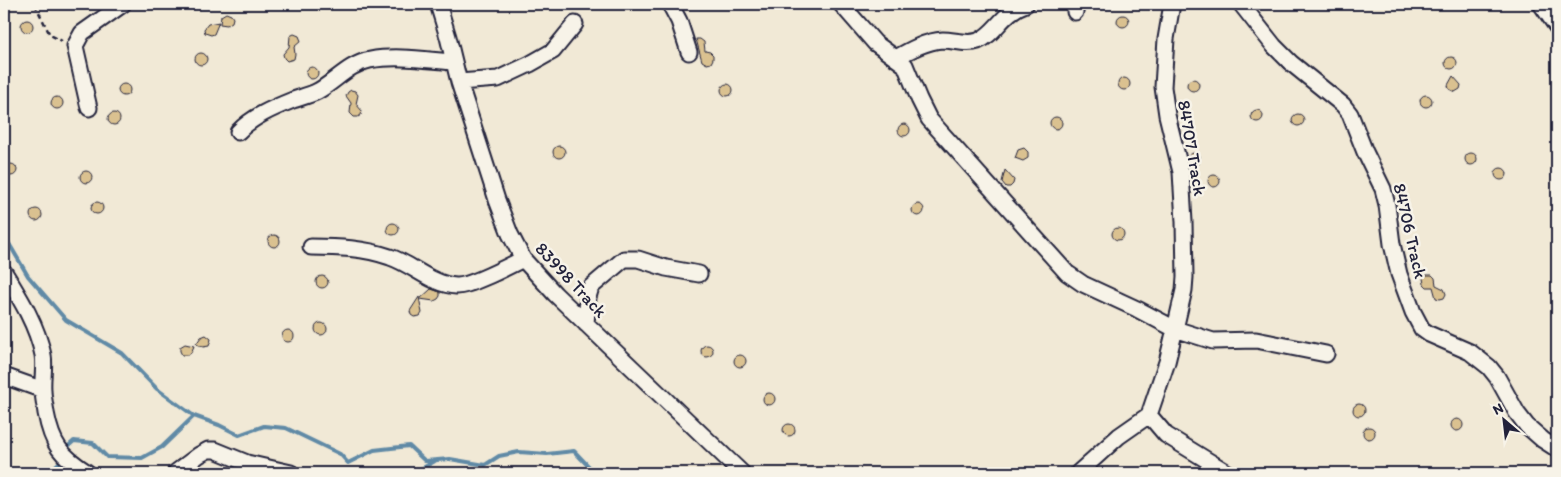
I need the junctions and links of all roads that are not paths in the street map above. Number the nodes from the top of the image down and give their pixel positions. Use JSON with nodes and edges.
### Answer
{"nodes":[{"id":1,"x":122,"y":4,"type":"edge"},
{"id":2,"x":438,"y":4,"type":"edge"},
{"id":3,"x":670,"y":4,"type":"edge"},
{"id":4,"x":841,"y":4,"type":"edge"},
{"id":5,"x":1026,"y":4,"type":"edge"},
{"id":6,"x":1172,"y":4,"type":"edge"},
{"id":7,"x":1241,"y":4,"type":"edge"},
{"id":8,"x":1541,"y":4,"type":"edge"},
{"id":9,"x":575,"y":24,"type":"dead end"},
{"id":10,"x":1557,"y":27,"type":"edge"},
{"id":11,"x":689,"y":52,"type":"dead end"},
{"id":12,"x":896,"y":58,"type":"junction"},
{"id":13,"x":453,"y":62,"type":"junction"},
{"id":14,"x":459,"y":82,"type":"junction"},
{"id":15,"x":89,"y":108,"type":"dead end"},
{"id":16,"x":238,"y":132,"type":"dead end"},
{"id":17,"x":311,"y":247,"type":"dead end"},
{"id":18,"x":523,"y":259,"type":"junction"},
{"id":19,"x":4,"y":272,"type":"edge"},
{"id":20,"x":699,"y":274,"type":"dead end"},
{"id":21,"x":586,"y":324,"type":"junction"},
{"id":22,"x":1175,"y":329,"type":"junction"},
{"id":23,"x":1326,"y":354,"type":"dead end"},
{"id":24,"x":4,"y":376,"type":"edge"},
{"id":25,"x":43,"y":390,"type":"junction"},
{"id":26,"x":1149,"y":415,"type":"junction"},
{"id":27,"x":1557,"y":449,"type":"edge"},
{"id":28,"x":88,"y":473,"type":"edge"},
{"id":29,"x":175,"y":473,"type":"edge"},
{"id":30,"x":290,"y":473,"type":"edge"},
{"id":31,"x":742,"y":473,"type":"edge"},
{"id":32,"x":1078,"y":473,"type":"edge"},
{"id":33,"x":1228,"y":473,"type":"edge"}],
"edges":[{"from":1,"to":15,"type":"street"},
{"from":2,"to":13,"type":"street","name":"83998 Track"},
{"from":3,"to":11,"type":"street"},
{"from":4,"to":12,"type":"street"},
{"from":5,"to":12,"type":"street"},
{"from":6,"to":22,"type":"street","name":"84707 Track"},
{"from":7,"to":27,"type":"street","name":"84706 Track"},
{"from":8,"to":10,"type":"street"},
{"from":9,"to":14,"type":"street"},
{"from":12,"to":22,"type":"street"},
{"from":13,"to":14,"type":"street","name":"83998 Track"},
{"from":13,"to":16,"type":"street"},
{"from":14,"to":18,"type":"street","name":"83998 Track"},
{"from":17,"to":18,"type":"street"},
{"from":18,"to":21,"type":"street","name":"83998 Track"},
{"from":19,"to":25,"type":"street"},
{"from":20,"to":21,"type":"street"},
{"from":21,"to":31,"type":"street","name":"83998 Track"},
{"from":22,"to":23,"type":"street"},
{"from":22,"to":26,"type":"street","name":"84707 Track"},
{"from":24,"to":25,"type":"street"},
{"from":25,"to":28,"type":"street"},
{"from":26,"to":32,"type":"street"},
{"from":26,"to":33,"type":"street"},
{"from":29,"to":30,"type":"street"}]}
